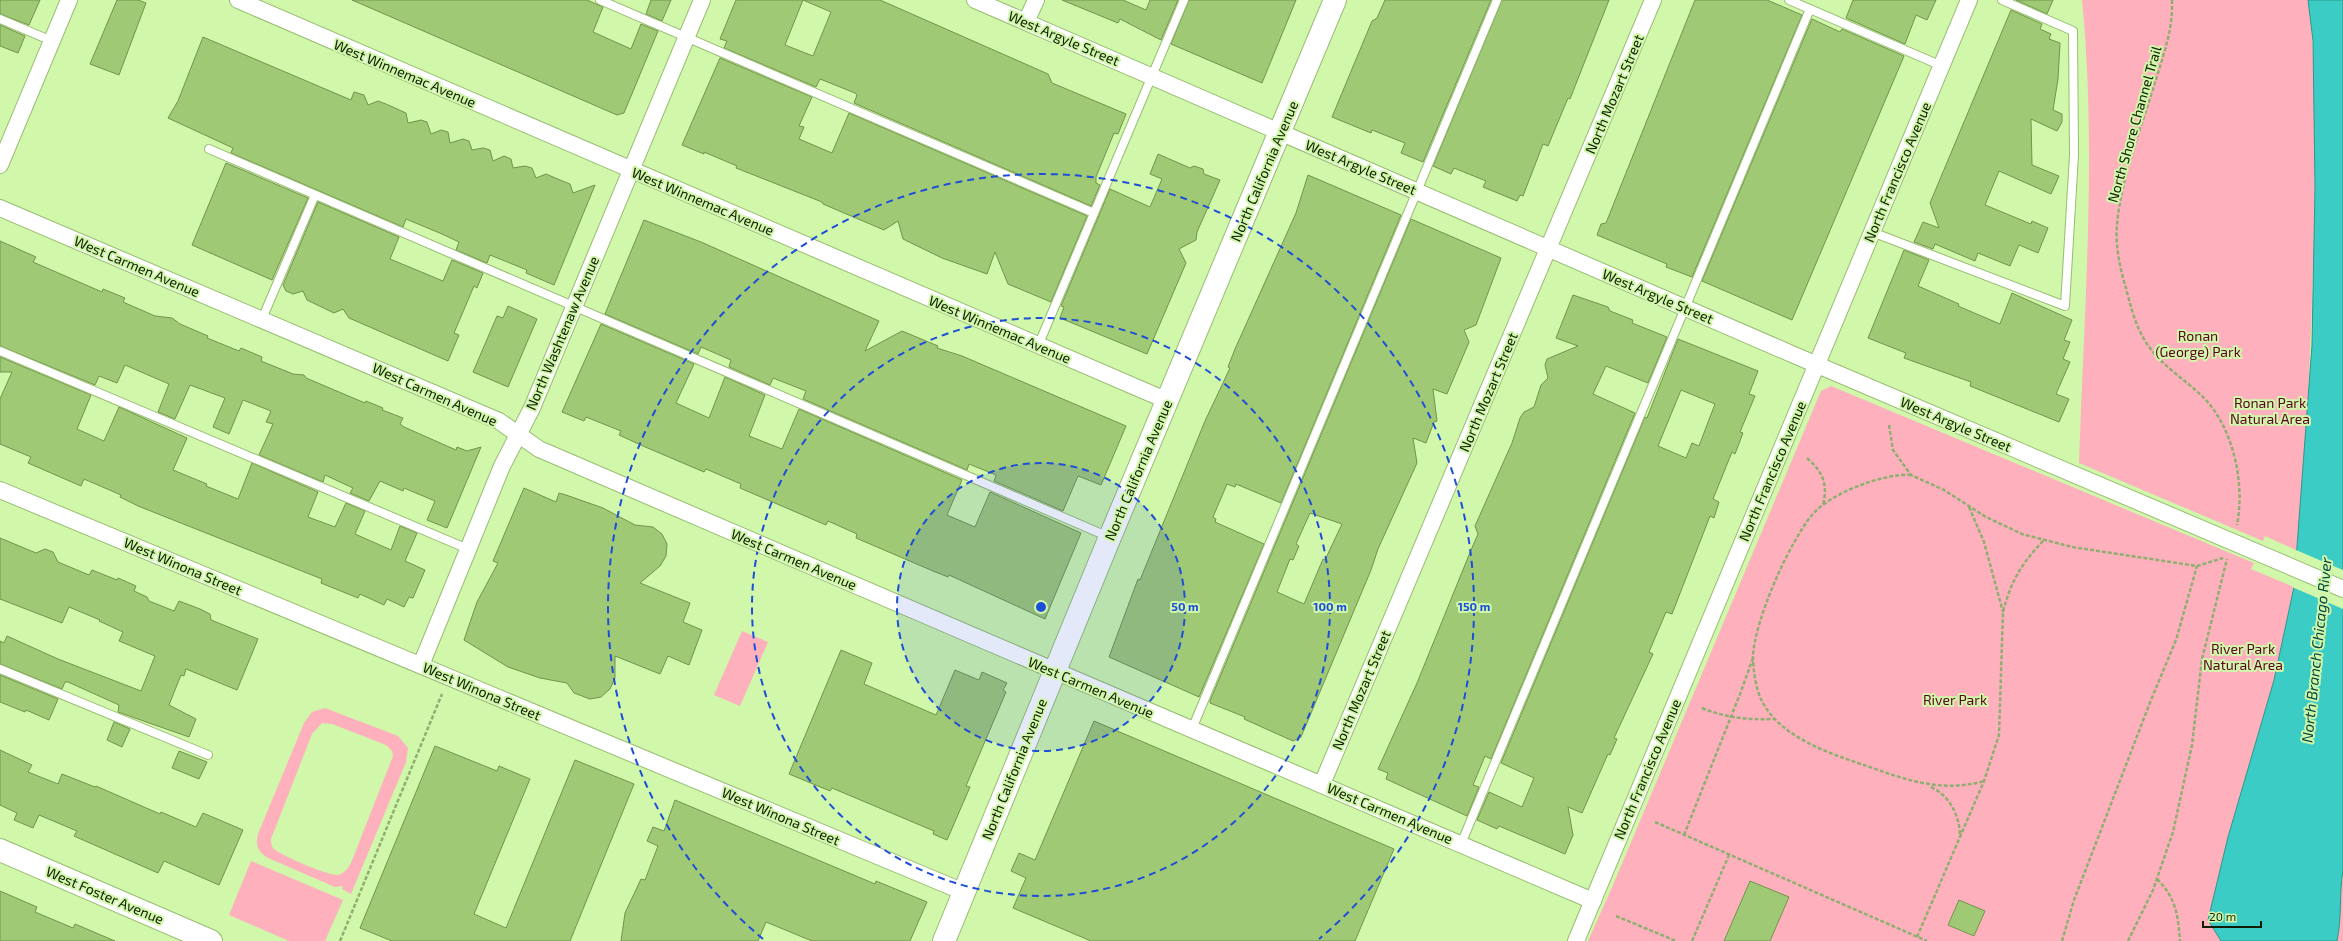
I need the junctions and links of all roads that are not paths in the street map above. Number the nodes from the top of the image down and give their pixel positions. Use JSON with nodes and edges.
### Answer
{"nodes":[{"id":1,"x":69,"y":0,"type":"edge"},
{"id":2,"x":238,"y":0,"type":"edge"},
{"id":3,"x":600,"y":0,"type":"edge"},
{"id":4,"x":702,"y":0,"type":"edge"},
{"id":5,"x":975,"y":0,"type":"edge"},
{"id":6,"x":1036,"y":0,"type":"edge"},
{"id":7,"x":1184,"y":0,"type":"edge"},
{"id":8,"x":1336,"y":0,"type":"edge"},
{"id":9,"x":1497,"y":0,"type":"edge"},
{"id":10,"x":1654,"y":0,"type":"edge"},
{"id":11,"x":1789,"y":0,"type":"edge"},
{"id":12,"x":1969,"y":0,"type":"edge"},
{"id":13,"x":2002,"y":0,"type":"edge"},
{"id":14,"x":1810,"y":9,"type":"junction"},
{"id":15,"x":0,"y":19,"type":"edge"},
{"id":16,"x":1026,"y":22,"type":"junction"},
{"id":17,"x":686,"y":37,"type":"junction"},
{"id":18,"x":52,"y":40,"type":"junction"},
{"id":19,"x":1942,"y":66,"type":"junction"},
{"id":20,"x":1152,"y":76,"type":"junction"},
{"id":21,"x":1280,"y":132,"type":"junction"},
{"id":22,"x":210,"y":149,"type":"dead end"},
{"id":23,"x":0,"y":165,"type":"edge"},
{"id":24,"x":631,"y":170,"type":"junction"},
{"id":25,"x":1418,"y":192,"type":"junction"},
{"id":26,"x":315,"y":194,"type":"junction"},
{"id":27,"x":0,"y":208,"type":"edge"},
{"id":28,"x":1094,"y":214,"type":"junction"},
{"id":29,"x":1872,"y":232,"type":"junction"},
{"id":30,"x":1548,"y":248,"type":"junction"},
{"id":31,"x":574,"y":306,"type":"junction"},
{"id":32,"x":1685,"y":308,"type":"junction"},
{"id":33,"x":262,"y":320,"type":"junction"},
{"id":34,"x":1038,"y":346,"type":"junction"},
{"id":35,"x":0,"y":351,"type":"edge"},
{"id":36,"x":1817,"y":364,"type":"junction"},
{"id":37,"x":1168,"y":401,"type":"junction"},
{"id":38,"x":517,"y":435,"type":"junction"},
{"id":39,"x":0,"y":490,"type":"edge"},
{"id":40,"x":1110,"y":538,"type":"junction"},
{"id":41,"x":468,"y":549,"type":"junction"},
{"id":42,"x":2343,"y":589,"type":"edge"},
{"id":43,"x":420,"y":665,"type":"junction"},
{"id":44,"x":0,"y":669,"type":"edge"},
{"id":45,"x":1054,"y":672,"type":"junction"},
{"id":46,"x":1192,"y":729,"type":"junction"},
{"id":47,"x":208,"y":755,"type":"dead end"},
{"id":48,"x":1322,"y":784,"type":"junction"},
{"id":49,"x":1461,"y":844,"type":"junction"},
{"id":50,"x":0,"y":850,"type":"edge"},
{"id":51,"x":964,"y":892,"type":"junction"},
{"id":52,"x":1593,"y":901,"type":"junction"},
{"id":53,"x":211,"y":941,"type":"edge"},
{"id":54,"x":944,"y":941,"type":"edge"},
{"id":55,"x":1576,"y":941,"type":"edge"}],
"edges":[{"from":1,"to":18,"type":"street"},
{"from":2,"to":24,"type":"street","name":"West Winnemac Avenue"},
{"from":3,"to":17,"type":"lane"},
{"from":4,"to":17,"type":"street","name":"North Washtenaw Avenue"},
{"from":5,"to":16,"type":"street","name":"West Argyle Street"},
{"from":6,"to":16,"type":"street"},
{"from":7,"to":20,"type":"lane"},
{"from":8,"to":21,"type":"main road","name":"North California Avenue"},
{"from":9,"to":25,"type":"lane"},
{"from":10,"to":30,"type":"street","name":"North Mozart Street"},
{"from":11,"to":14,"type":"lane"},
{"from":12,"to":19,"type":"street","name":"North Francisco Avenue"},
{"from":13,"to":29,"type":"lane"},
{"from":14,"to":19,"type":"lane"},
{"from":14,"to":32,"type":"lane"},
{"from":15,"to":18,"type":"lane"},
{"from":16,"to":20,"type":"street","name":"West Argyle Street"},
{"from":17,"to":24,"type":"street","name":"North Washtenaw Avenue"},
{"from":17,"to":28,"type":"lane"},
{"from":18,"to":23,"type":"street"},
{"from":19,"to":29,"type":"street","name":"North Francisco Avenue"},
{"from":20,"to":21,"type":"street","name":"West Argyle Street"},
{"from":20,"to":28,"type":"lane"},
{"from":21,"to":25,"type":"street","name":"West Argyle Street"},
{"from":21,"to":37,"type":"main road","name":"North California Avenue"},
{"from":22,"to":26,"type":"lane"},
{"from":24,"to":31,"type":"street","name":"North Washtenaw Avenue"},
{"from":24,"to":34,"type":"street","name":"West Winnemac Avenue"},
{"from":25,"to":30,"type":"street","name":"West Argyle Street"},
{"from":25,"to":46,"type":"lane"},
{"from":26,"to":31,"type":"lane"},
{"from":26,"to":33,"type":"lane"},
{"from":27,"to":33,"type":"street","name":"West Carmen Avenue"},
{"from":28,"to":34,"type":"lane"},
{"from":29,"to":36,"type":"street","name":"North Francisco Avenue"},
{"from":30,"to":32,"type":"street","name":"West Argyle Street"},
{"from":30,"to":48,"type":"street","name":"North Mozart Street"},
{"from":31,"to":38,"type":"street","name":"North Washtenaw Avenue"},
{"from":31,"to":40,"type":"lane"},
{"from":32,"to":36,"type":"street","name":"West Argyle Street"},
{"from":32,"to":49,"type":"lane"},
{"from":33,"to":38,"type":"street","name":"West Carmen Avenue"},
{"from":34,"to":37,"type":"street","name":"West Winnemac Avenue"},
{"from":35,"to":41,"type":"lane"},
{"from":36,"to":42,"type":"street","name":"West Argyle Street"},
{"from":36,"to":52,"type":"street","name":"North Francisco Avenue"},
{"from":37,"to":40,"type":"main road","name":"North California Avenue"},
{"from":38,"to":41,"type":"street","name":"North Washtenaw Avenue"},
{"from":38,"to":45,"type":"street","name":"West Carmen Avenue"},
{"from":39,"to":43,"type":"street","name":"West Winona Street"},
{"from":40,"to":45,"type":"main road","name":"North California Avenue"},
{"from":41,"to":43,"type":"street","name":"North Washtenaw Avenue"},
{"from":43,"to":51,"type":"street","name":"West Winona Street"},
{"from":44,"to":47,"type":"lane"},
{"from":45,"to":46,"type":"street","name":"West Carmen Avenue"},
{"from":45,"to":51,"type":"main road","name":"North California Avenue"},
{"from":46,"to":48,"type":"street","name":"West Carmen Avenue"},
{"from":48,"to":49,"type":"street","name":"West Carmen Avenue"},
{"from":49,"to":52,"type":"street","name":"West Carmen Avenue"},
{"from":50,"to":53,"type":"main road","name":"West Foster Avenue"},
{"from":51,"to":54,"type":"main road","name":"North California Avenue"},
{"from":52,"to":55,"type":"street","name":"North Francisco Avenue"}]}
